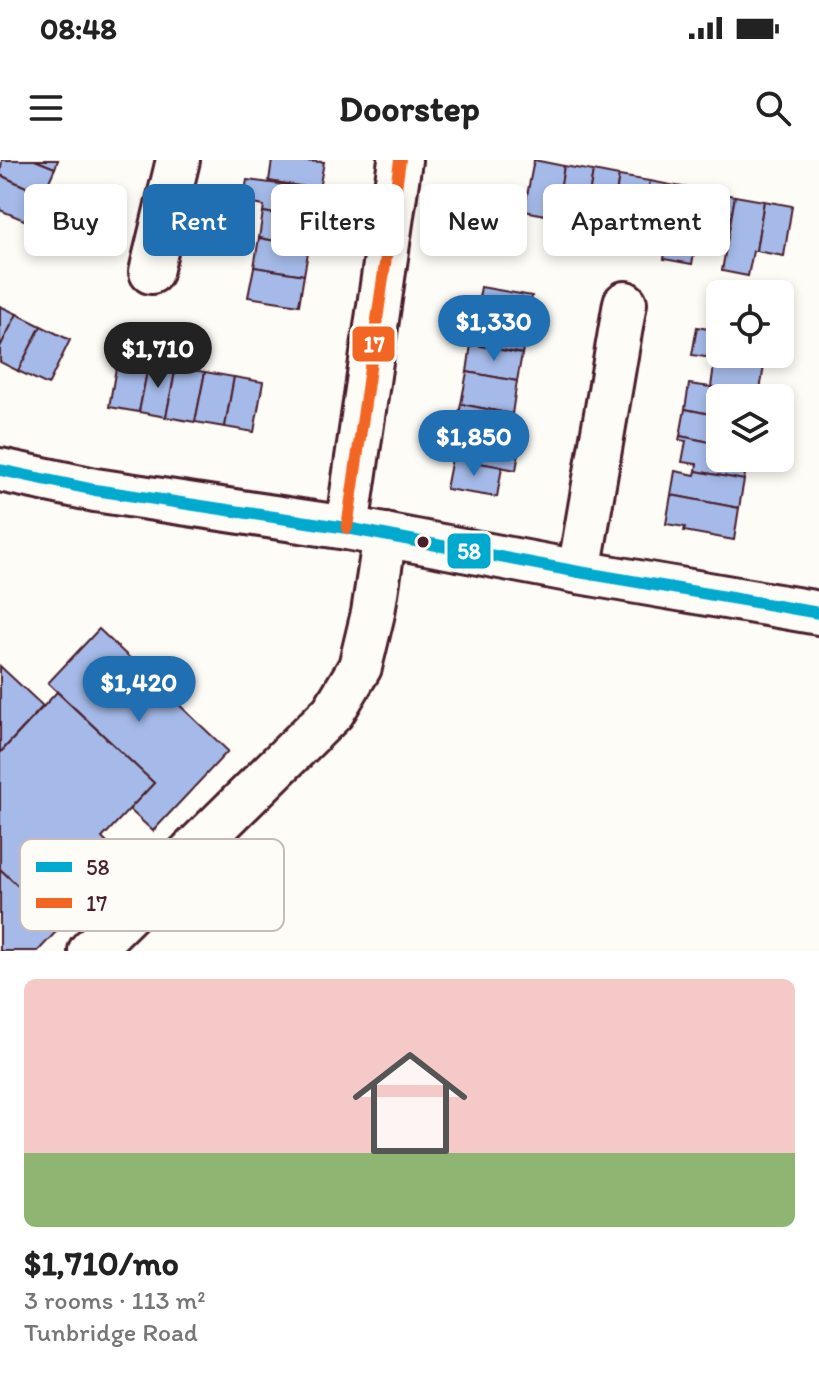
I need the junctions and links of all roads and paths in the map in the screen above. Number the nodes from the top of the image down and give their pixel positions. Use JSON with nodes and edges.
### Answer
{"nodes":[{"id":1,"x":178,"y":160,"type":"edge"},
{"id":2,"x":400,"y":160,"type":"edge"},
{"id":3,"x":151,"y":272,"type":"dead end"},
{"id":4,"x":625,"y":303,"type":"dead end"},
{"id":5,"x":0,"y":470,"type":"edge"},
{"id":6,"x":366,"y":532,"type":"junction"},
{"id":7,"x":579,"y":572,"type":"junction"},
{"id":8,"x":819,"y":613,"type":"edge"},
{"id":9,"x":204,"y":839,"type":"edge"},
{"id":10,"x":110,"y":931,"type":"edge"},
{"id":11,"x":90,"y":951,"type":"edge"}],
"edges":[{"from":1,"to":3,"type":"street"},
{"from":2,"to":6,"type":"street"},
{"from":4,"to":7,"type":"street"},
{"from":5,"to":6,"type":"street"},
{"from":6,"to":7,"type":"street"},
{"from":6,"to":9,"type":"street"},
{"from":7,"to":8,"type":"street"},
{"from":10,"to":11,"type":"street"}]}
